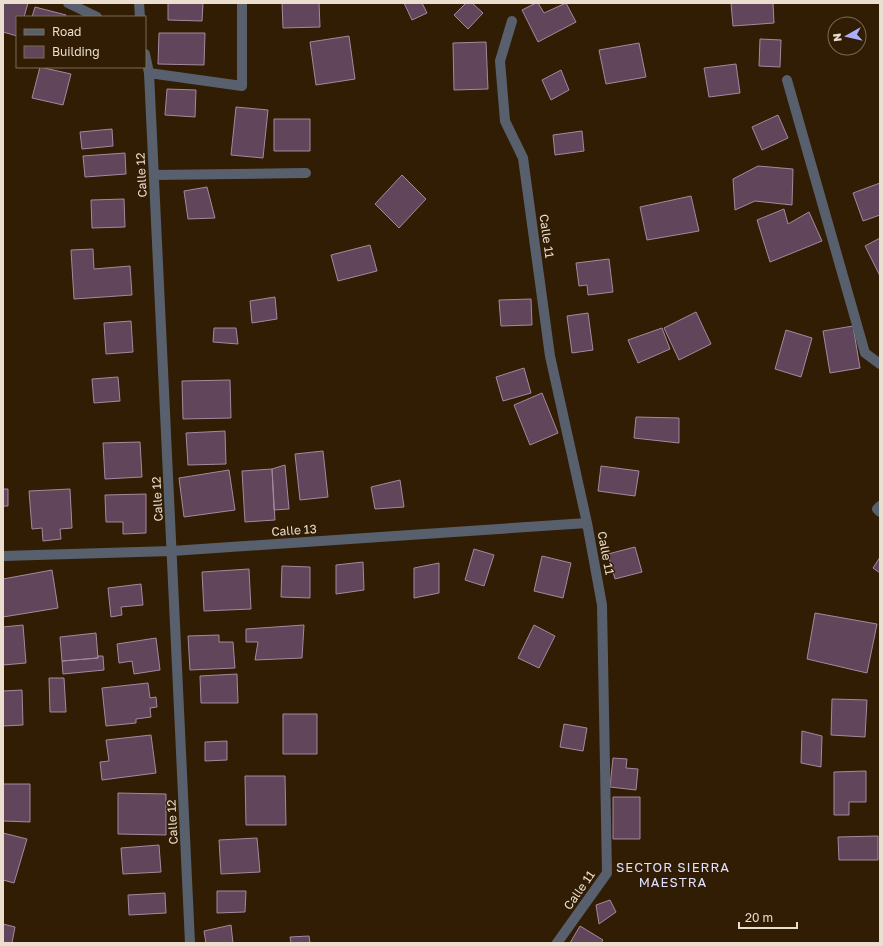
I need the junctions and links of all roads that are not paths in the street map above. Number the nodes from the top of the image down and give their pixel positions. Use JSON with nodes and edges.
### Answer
{"nodes":[{"id":1,"x":68,"y":3,"type":"edge"},
{"id":2,"x":139,"y":3,"type":"edge"},
{"id":3,"x":242,"y":3,"type":"edge"},
{"id":4,"x":95,"y":16,"type":"edge"},
{"id":5,"x":140,"y":16,"type":"edge"},
{"id":6,"x":512,"y":21,"type":"dead end"},
{"id":7,"x":146,"y":59,"type":"edge"},
{"id":8,"x":149,"y":73,"type":"junction"},
{"id":9,"x":787,"y":80,"type":"dead end"},
{"id":10,"x":306,"y":173,"type":"dead end"},
{"id":11,"x":154,"y":175,"type":"junction"},
{"id":12,"x":880,"y":364,"type":"edge"},
{"id":13,"x":880,"y":506,"type":"edge"},
{"id":14,"x":880,"y":512,"type":"edge"},
{"id":15,"x":587,"y":523,"type":"junction"},
{"id":16,"x":172,"y":551,"type":"junction"},
{"id":17,"x":3,"y":556,"type":"edge"},
{"id":18,"x":190,"y":943,"type":"edge"},
{"id":19,"x":557,"y":943,"type":"edge"}],
"edges":[{"from":1,"to":4,"type":"street"},
{"from":2,"to":5,"type":"street"},
{"from":3,"to":8,"type":"street"},
{"from":6,"to":15,"type":"street","name":"Calle 11"},
{"from":7,"to":8,"type":"street","name":"Calle 12"},
{"from":8,"to":11,"type":"street","name":"Calle 12"},
{"from":9,"to":12,"type":"street"},
{"from":10,"to":11,"type":"street"},
{"from":11,"to":16,"type":"street","name":"Calle 12"},
{"from":13,"to":14,"type":"street"},
{"from":15,"to":16,"type":"street","name":"Calle 13"},
{"from":15,"to":19,"type":"street","name":"Calle 11"},
{"from":16,"to":17,"type":"street","name":"Calle 13"},
{"from":16,"to":18,"type":"street","name":"Calle 12"}]}
